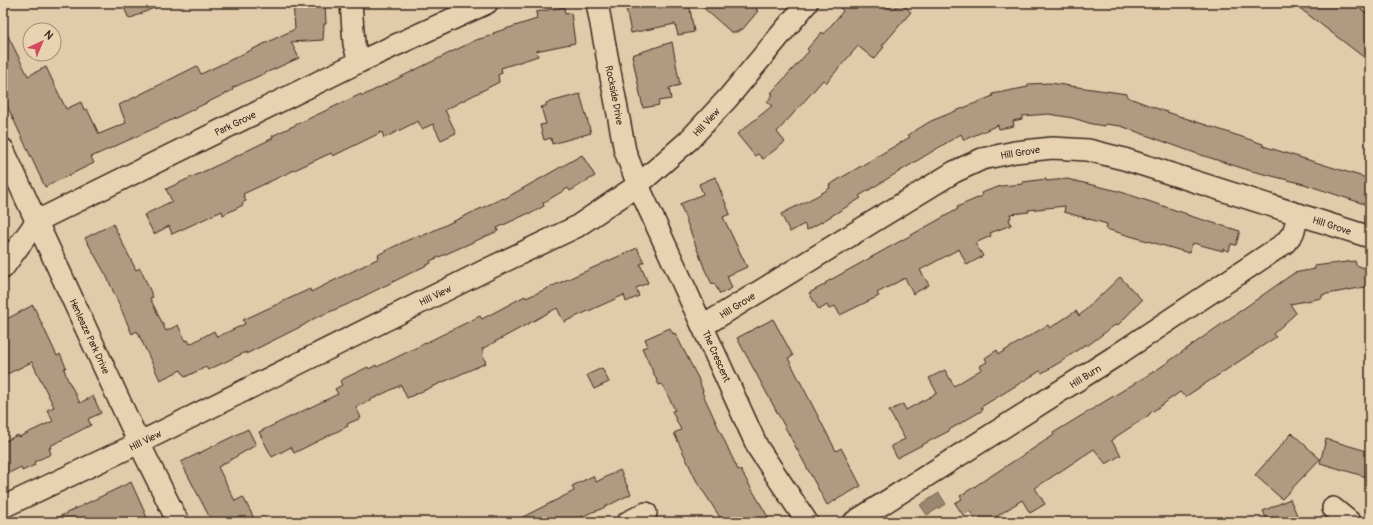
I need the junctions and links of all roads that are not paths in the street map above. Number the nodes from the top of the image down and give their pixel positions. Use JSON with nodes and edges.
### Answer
{"nodes":[{"id":1,"x":351,"y":3,"type":"edge"},
{"id":2,"x":487,"y":3,"type":"edge"},
{"id":3,"x":597,"y":3,"type":"edge"},
{"id":4,"x":807,"y":3,"type":"edge"},
{"id":5,"x":359,"y":62,"type":"junction"},
{"id":6,"x":3,"y":149,"type":"edge"},
{"id":7,"x":638,"y":185,"type":"junction"},
{"id":8,"x":1299,"y":214,"type":"junction"},
{"id":9,"x":37,"y":221,"type":"junction"},
{"id":10,"x":1370,"y":237,"type":"edge"},
{"id":11,"x":3,"y":268,"type":"edge"},
{"id":12,"x":703,"y":326,"type":"junction"},
{"id":13,"x":139,"y":443,"type":"junction"},
{"id":14,"x":3,"y":507,"type":"edge"},
{"id":15,"x":1333,"y":508,"type":"dead end"},
{"id":16,"x":178,"y":522,"type":"edge"},
{"id":17,"x":807,"y":522,"type":"edge"},
{"id":18,"x":854,"y":522,"type":"edge"},
{"id":19,"x":1350,"y":522,"type":"edge"}],
"edges":[{"from":1,"to":5,"type":"street"},
{"from":2,"to":5,"type":"street","name":"Park Grove"},
{"from":3,"to":7,"type":"street","name":"Rockside Drive"},
{"from":4,"to":7,"type":"street","name":"Hill View"},
{"from":5,"to":9,"type":"street","name":"Park Grove"},
{"from":6,"to":9,"type":"street","name":"Henleaze Park Drive"},
{"from":7,"to":12,"type":"street","name":"The Crescent"},
{"from":7,"to":13,"type":"street","name":"Hill View"},
{"from":8,"to":10,"type":"street","name":"Hill Grove"},
{"from":8,"to":12,"type":"street","name":"Hill Grove"},
{"from":8,"to":18,"type":"street","name":"Hill Burn"},
{"from":9,"to":11,"type":"street","name":"Park Grove"},
{"from":9,"to":13,"type":"street","name":"Henleaze Park Drive"},
{"from":12,"to":17,"type":"street","name":"The Crescent"},
{"from":13,"to":14,"type":"street","name":"Hill View"},
{"from":13,"to":16,"type":"street","name":"Henleaze Park Drive"},
{"from":15,"to":19,"type":"street"}]}
